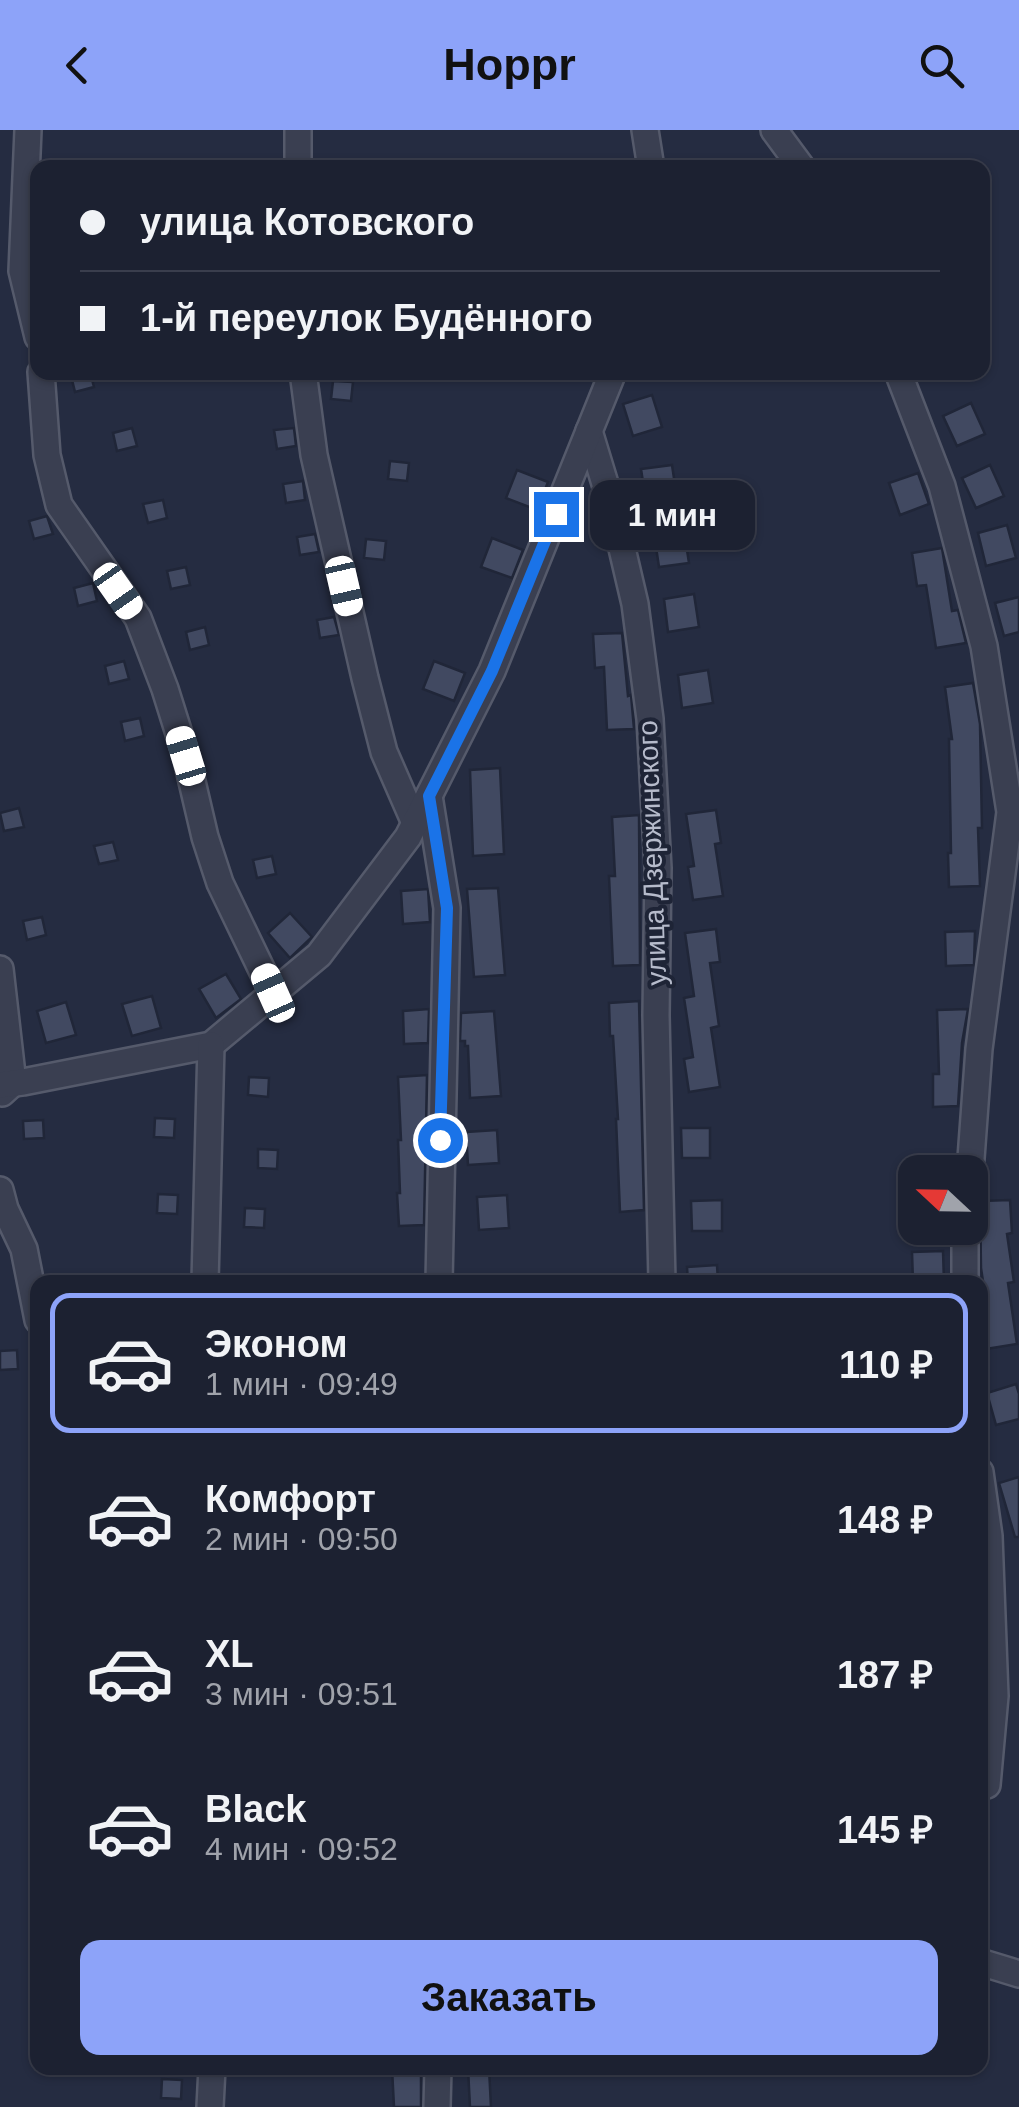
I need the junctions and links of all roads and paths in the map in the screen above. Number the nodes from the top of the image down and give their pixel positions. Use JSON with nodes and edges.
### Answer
{"nodes":[{"id":1,"x":28,"y":130,"type":"edge"},
{"id":2,"x":298,"y":130,"type":"edge"},
{"id":3,"x":645,"y":130,"type":"edge"},
{"id":4,"x":774,"y":130,"type":"edge"},
{"id":5,"x":298,"y":160,"type":"edge"},
{"id":6,"x":650,"y":160,"type":"edge"},
{"id":7,"x":796,"y":160,"type":"edge"},
{"id":8,"x":30,"y":301,"type":"edge"},
{"id":9,"x":42,"y":380,"type":"edge"},
{"id":10,"x":304,"y":380,"type":"edge"},
{"id":11,"x":610,"y":380,"type":"edge"},
{"id":12,"x":901,"y":380,"type":"edge"},
{"id":13,"x":589,"y":431,"type":"junction"},
{"id":14,"x":429,"y":796,"type":"junction"},
{"id":15,"x":415,"y":823,"type":"junction"},
{"id":16,"x":0,"y":969,"type":"edge"},
{"id":17,"x":273,"y":993,"type":"junction"},
{"id":18,"x":211,"y":1045,"type":"junction"},
{"id":19,"x":4,"y":1088,"type":"edge"},
{"id":20,"x":971,"y":1155,"type":"edge"},
{"id":21,"x":0,"y":1190,"type":"edge"},
{"id":22,"x":965,"y":1245,"type":"edge"},
{"id":23,"x":205,"y":1275,"type":"edge"},
{"id":24,"x":439,"y":1275,"type":"edge"},
{"id":25,"x":662,"y":1275,"type":"edge"},
{"id":26,"x":964,"y":1275,"type":"edge"},
{"id":27,"x":30,"y":1279,"type":"edge"},
{"id":28,"x":988,"y":1523,"type":"edge"},
{"id":29,"x":988,"y":1775,"type":"edge"},
{"id":30,"x":988,"y":1964,"type":"edge"},
{"id":31,"x":1019,"y":1974,"type":"edge"},
{"id":32,"x":212,"y":2075,"type":"edge"},
{"id":33,"x":438,"y":2075,"type":"edge"},
{"id":34,"x":210,"y":2107,"type":"edge"},
{"id":35,"x":437,"y":2107,"type":"edge"}],
"edges":[{"from":1,"to":8,"type":"street"},
{"from":2,"to":5,"type":"street"},
{"from":3,"to":6,"type":"street"},
{"from":4,"to":7,"type":"street"},
{"from":9,"to":17,"type":"street"},
{"from":10,"to":15,"type":"street"},
{"from":11,"to":13,"type":"street"},
{"from":12,"to":20,"type":"street"},
{"from":13,"to":14,"type":"street"},
{"from":13,"to":25,"type":"street","name":"улица Дзержинского"},
{"from":14,"to":15,"type":"street"},
{"from":14,"to":24,"type":"street"},
{"from":15,"to":17,"type":"street"},
{"from":16,"to":19,"type":"street"},
{"from":17,"to":18,"type":"street"},
{"from":18,"to":19,"type":"street"},
{"from":18,"to":23,"type":"street"},
{"from":21,"to":27,"type":"street"},
{"from":22,"to":26,"type":"street"},
{"from":28,"to":29,"type":"street"},
{"from":30,"to":31,"type":"street"},
{"from":32,"to":34,"type":"street"},
{"from":33,"to":35,"type":"street"}]}
